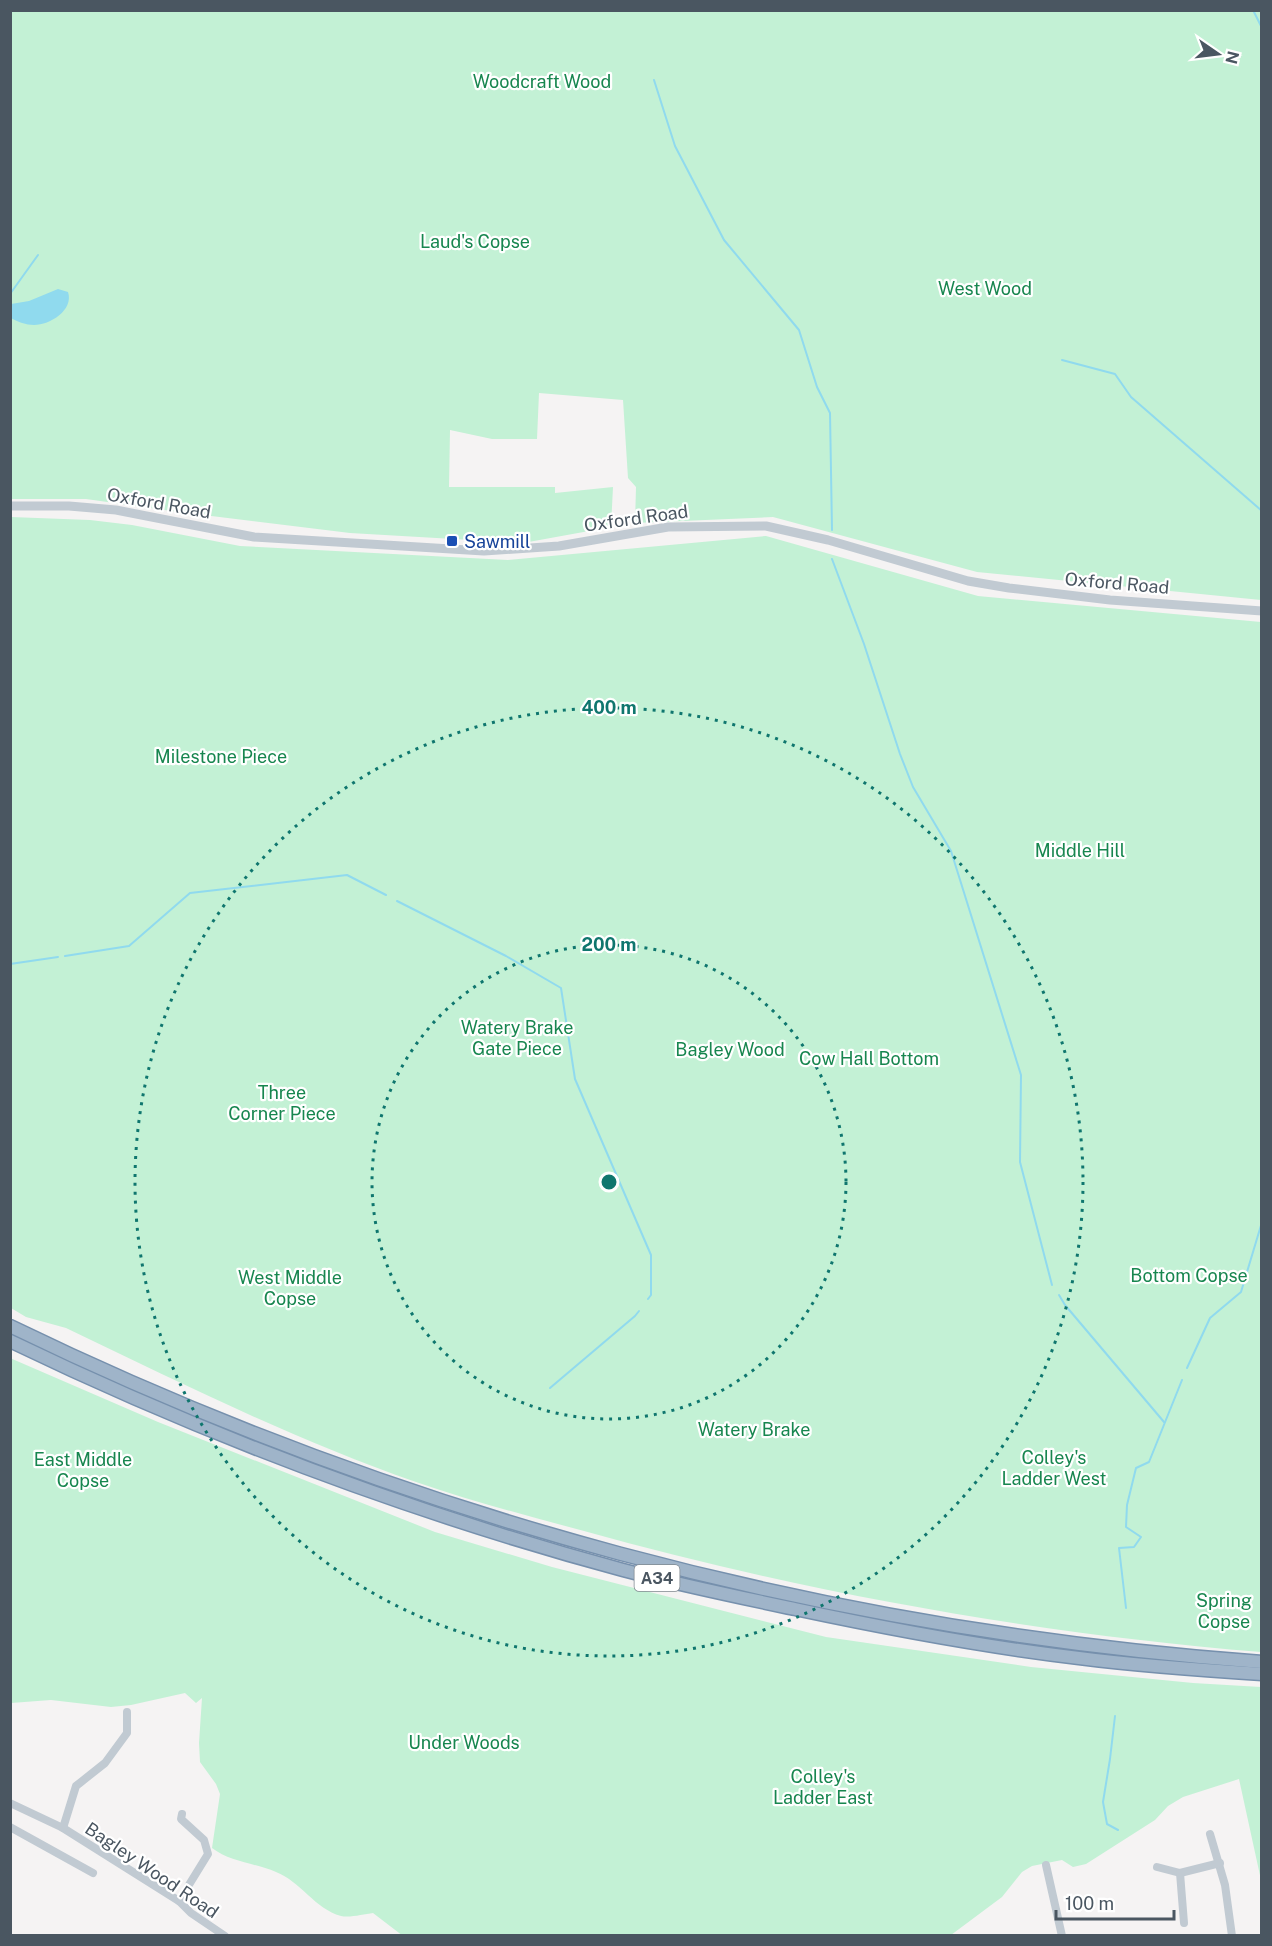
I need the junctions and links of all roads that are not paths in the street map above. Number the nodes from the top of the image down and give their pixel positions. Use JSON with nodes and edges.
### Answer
{"nodes":[{"id":1,"x":10,"y":506,"type":"edge"},
{"id":2,"x":1262,"y":611,"type":"edge"},
{"id":3,"x":10,"y":1326,"type":"edge"},
{"id":4,"x":10,"y":1341,"type":"edge"},
{"id":5,"x":1262,"y":1662,"type":"edge"},
{"id":6,"x":1262,"y":1674,"type":"edge"},
{"id":7,"x":127,"y":1712,"type":"dead end"},
{"id":8,"x":10,"y":1803,"type":"edge"},
{"id":9,"x":182,"y":1814,"type":"dead end"},
{"id":10,"x":10,"y":1827,"type":"edge"},
{"id":11,"x":63,"y":1828,"type":"junction"},
{"id":12,"x":1210,"y":1834,"type":"dead end"},
{"id":13,"x":1220,"y":1863,"type":"junction"},
{"id":14,"x":1046,"y":1865,"type":"dead end"},
{"id":15,"x":1157,"y":1867,"type":"dead end"},
{"id":16,"x":93,"y":1873,"type":"dead end"},
{"id":17,"x":1180,"y":1873,"type":"junction"},
{"id":18,"x":179,"y":1901,"type":"junction"},
{"id":19,"x":1184,"y":1923,"type":"dead end"},
{"id":20,"x":225,"y":1935,"type":"edge"},
{"id":21,"x":1062,"y":1935,"type":"edge"},
{"id":22,"x":1232,"y":1935,"type":"edge"}],
"edges":[{"from":1,"to":2,"type":"street","name":"Oxford Road"},
{"from":3,"to":5,"type":"highway","number":"A34"},
{"from":4,"to":6,"type":"highway","number":"A34"},
{"from":7,"to":11,"type":"street","name":"Bagley Wood Road"},
{"from":8,"to":11,"type":"street","name":"Bagley Wood Road"},
{"from":9,"to":18,"type":"street"},
{"from":10,"to":16,"type":"street","name":"Bagley Wood Road"},
{"from":11,"to":18,"type":"street","name":"Bagley Wood Road"},
{"from":12,"to":13,"type":"street"},
{"from":13,"to":17,"type":"street"},
{"from":13,"to":22,"type":"street"},
{"from":14,"to":21,"type":"street"},
{"from":15,"to":17,"type":"street"},
{"from":17,"to":19,"type":"street"},
{"from":18,"to":20,"type":"street","name":"Bagley Wood Road"}]}
